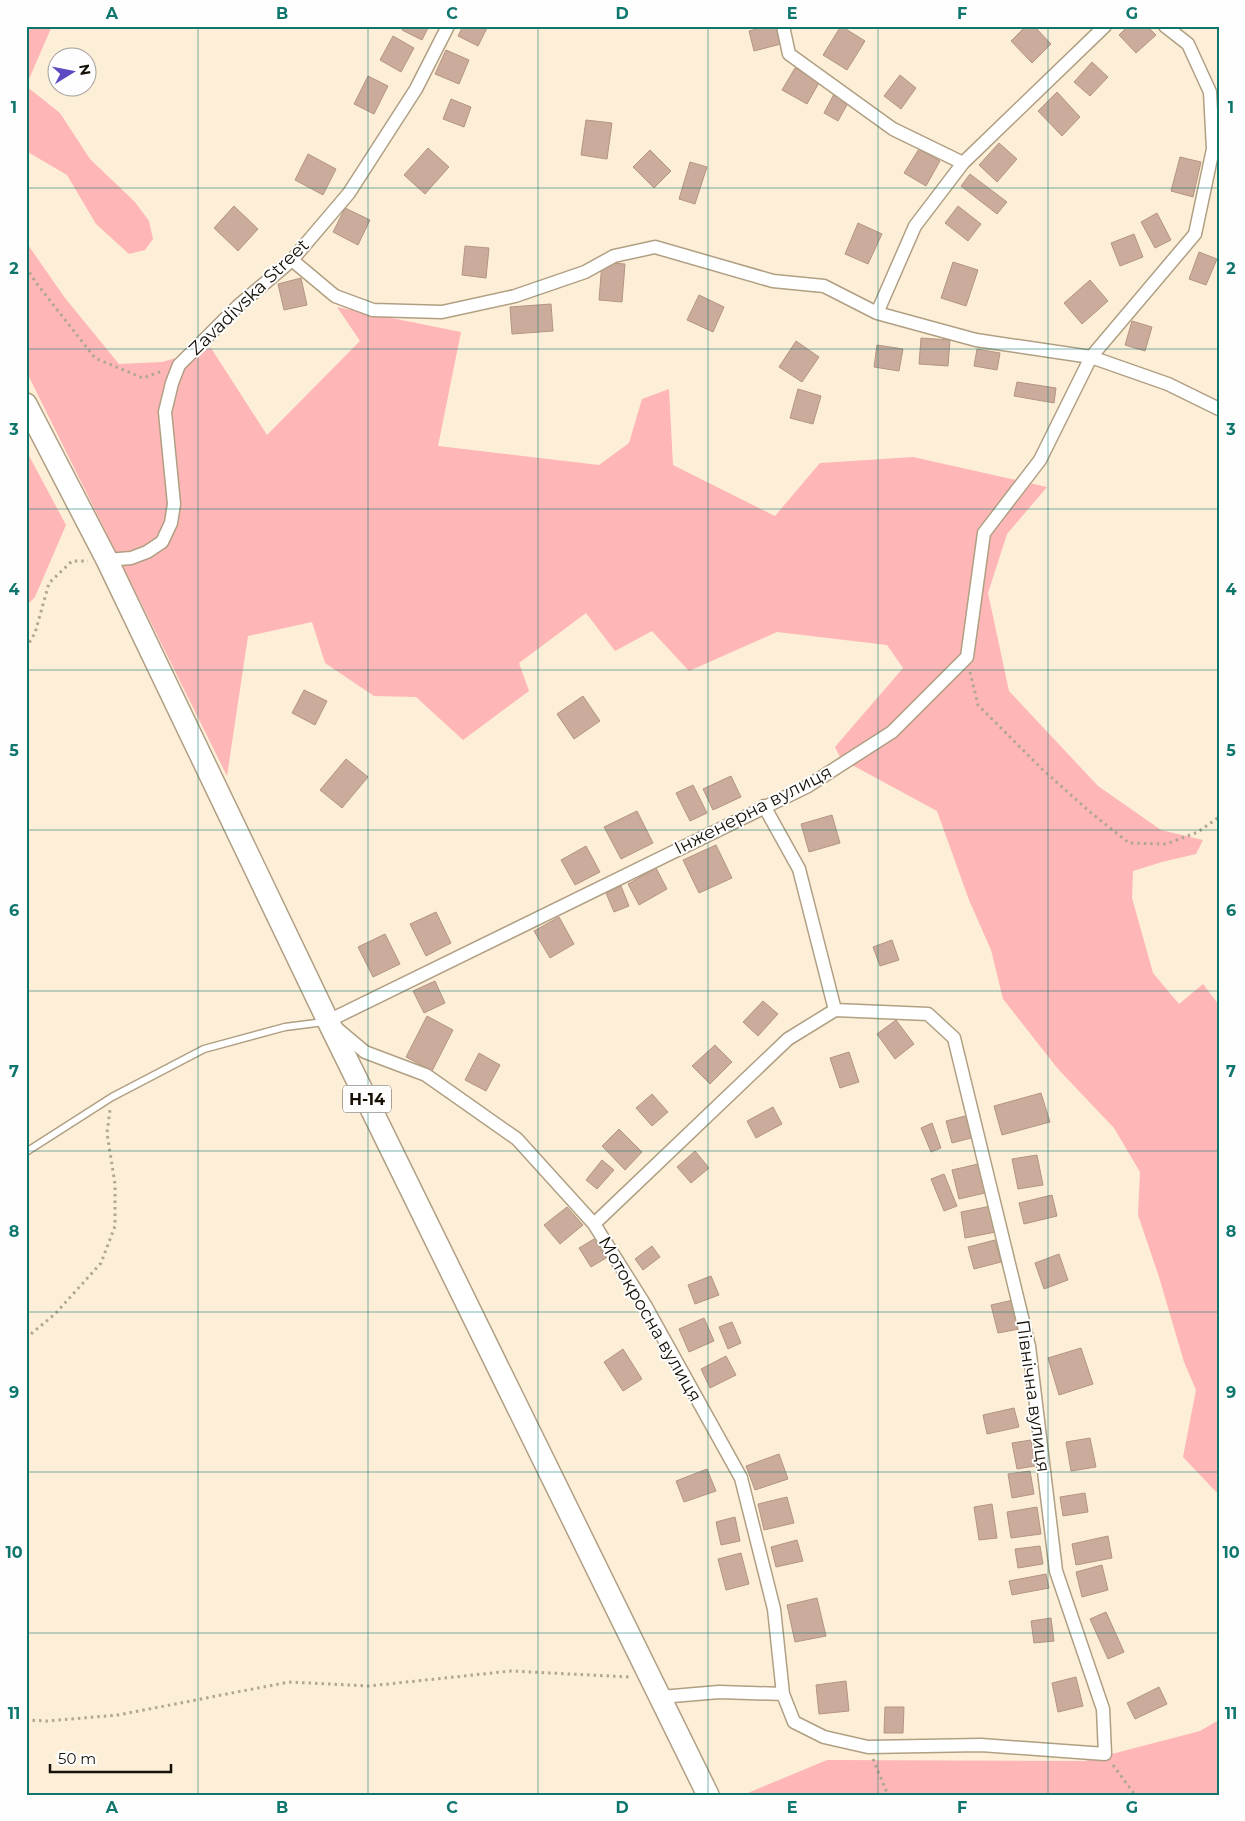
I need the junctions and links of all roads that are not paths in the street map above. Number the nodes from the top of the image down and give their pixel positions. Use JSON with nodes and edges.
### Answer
{"nodes":[{"id":1,"x":448,"y":26,"type":"edge"},
{"id":2,"x":783,"y":26,"type":"edge"},
{"id":3,"x":1105,"y":26,"type":"edge"},
{"id":4,"x":1165,"y":26,"type":"edge"},
{"id":5,"x":963,"y":163,"type":"junction"},
{"id":6,"x":292,"y":260,"type":"junction"},
{"id":7,"x":878,"y":313,"type":"junction"},
{"id":8,"x":1091,"y":357,"type":"junction"},
{"id":9,"x":26,"y":404,"type":"edge"},
{"id":10,"x":1219,"y":409,"type":"edge"},
{"id":11,"x":107,"y":560,"type":"junction"},
{"id":12,"x":764,"y":806,"type":"junction"},
{"id":13,"x":835,"y":1010,"type":"junction"},
{"id":14,"x":328,"y":1021,"type":"junction"},
{"id":15,"x":26,"y":1152,"type":"edge"},
{"id":16,"x":594,"y":1224,"type":"junction"},
{"id":17,"x":783,"y":1694,"type":"junction"},
{"id":18,"x":661,"y":1697,"type":"junction"},
{"id":19,"x":1105,"y":1754,"type":"joint"},
{"id":20,"x":708,"y":1795,"type":"edge"}],
"edges":[{"from":1,"to":6,"type":"street","name":"Zavadivska Street"},
{"from":2,"to":5,"type":"street"},
{"from":3,"to":5,"type":"street"},
{"from":4,"to":8,"type":"street"},
{"from":5,"to":7,"type":"street"},
{"from":6,"to":7,"type":"street"},
{"from":6,"to":11,"type":"street","name":"Zavadivska Street"},
{"from":7,"to":8,"type":"street"},
{"from":8,"to":10,"type":"street"},
{"from":8,"to":12,"type":"street","name":"Інженерна вулиця"},
{"from":9,"to":11,"type":"main road","number":"Н-14"},
{"from":11,"to":14,"type":"main road","number":"Н-14"},
{"from":12,"to":13,"type":"street"},
{"from":12,"to":14,"type":"street","name":"Інженерна вулиця"},
{"from":13,"to":16,"type":"street","name":"Мотокросна вулиця"},
{"from":13,"to":19,"type":"street","name":"Північна вулиця"},
{"from":14,"to":15,"type":"lane"},
{"from":14,"to":16,"type":"street"},
{"from":14,"to":18,"type":"main road","number":"Н-14"},
{"from":16,"to":17,"type":"street","name":"Мотокросна вулиця"},
{"from":17,"to":18,"type":"street"},
{"from":17,"to":19,"type":"street","name":"Мотокросна вулиця"},
{"from":18,"to":20,"type":"main road","number":"Н-14"}]}
